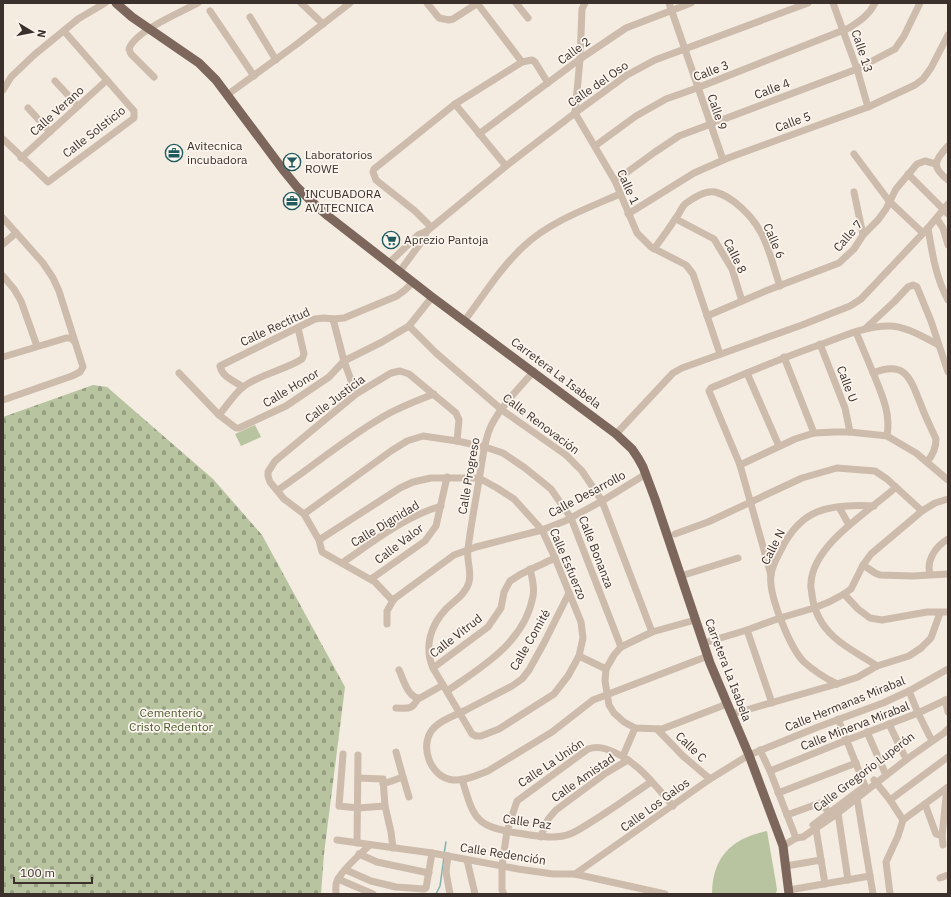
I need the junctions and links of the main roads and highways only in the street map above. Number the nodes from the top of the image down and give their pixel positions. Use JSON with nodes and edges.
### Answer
{"nodes":[{"id":1,"x":116,"y":3,"type":"edge"},
{"id":2,"x":789,"y":892,"type":"edge"}],
"edges":[{"from":1,"to":2,"type":"main road","name":"Carretera La Isabela"}]}
